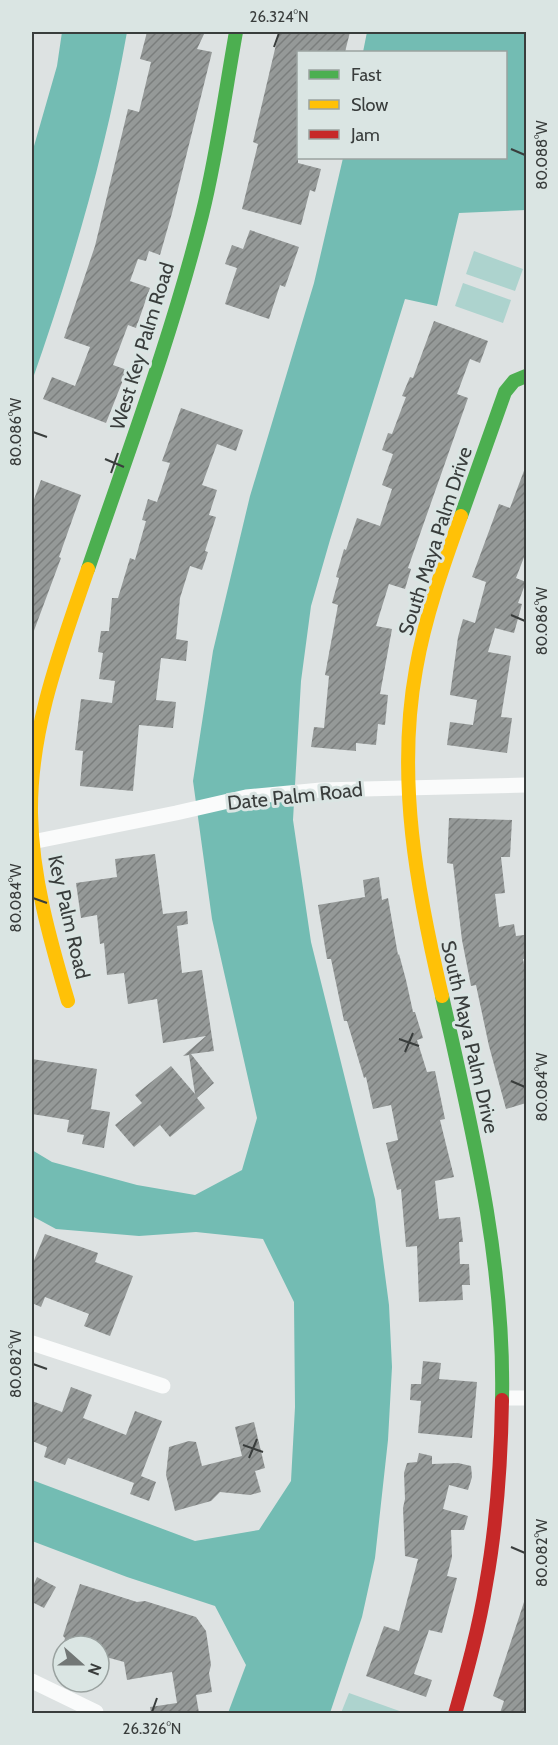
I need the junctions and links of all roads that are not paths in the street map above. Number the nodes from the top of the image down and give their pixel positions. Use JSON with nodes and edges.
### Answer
{"nodes":[{"id":1,"x":236,"y":32,"type":"edge"},
{"id":2,"x":520,"y":379,"type":"edge"},
{"id":3,"x":526,"y":785,"type":"edge"},
{"id":4,"x":411,"y":787,"type":"junction"},
{"id":5,"x":32,"y":842,"type":"edge"},
{"id":6,"x":68,"y":1001,"type":"dead end"},
{"id":7,"x":32,"y":1343,"type":"edge"},
{"id":8,"x":163,"y":1386,"type":"dead end"},
{"id":9,"x":503,"y":1398,"type":"junction"},
{"id":10,"x":526,"y":1398,"type":"edge"},
{"id":11,"x":32,"y":1681,"type":"edge"},
{"id":12,"x":96,"y":1712,"type":"edge"},
{"id":13,"x":454,"y":1713,"type":"edge"}],
"edges":[{"from":1,"to":5,"type":"street","name":"West Key Palm Road"},
{"from":2,"to":4,"type":"street","name":"South Maya Palm Drive"},
{"from":3,"to":4,"type":"street","name":"Date Palm Road"},
{"from":4,"to":5,"type":"street","name":"Date Palm Road"},
{"from":4,"to":9,"type":"street","name":"South Maya Palm Drive"},
{"from":5,"to":6,"type":"street","name":"Key Palm Road"},
{"from":7,"to":8,"type":"street"},
{"from":9,"to":10,"type":"street"},
{"from":9,"to":13,"type":"street","name":"South Maya Palm Drive"},
{"from":11,"to":12,"type":"street"}]}
